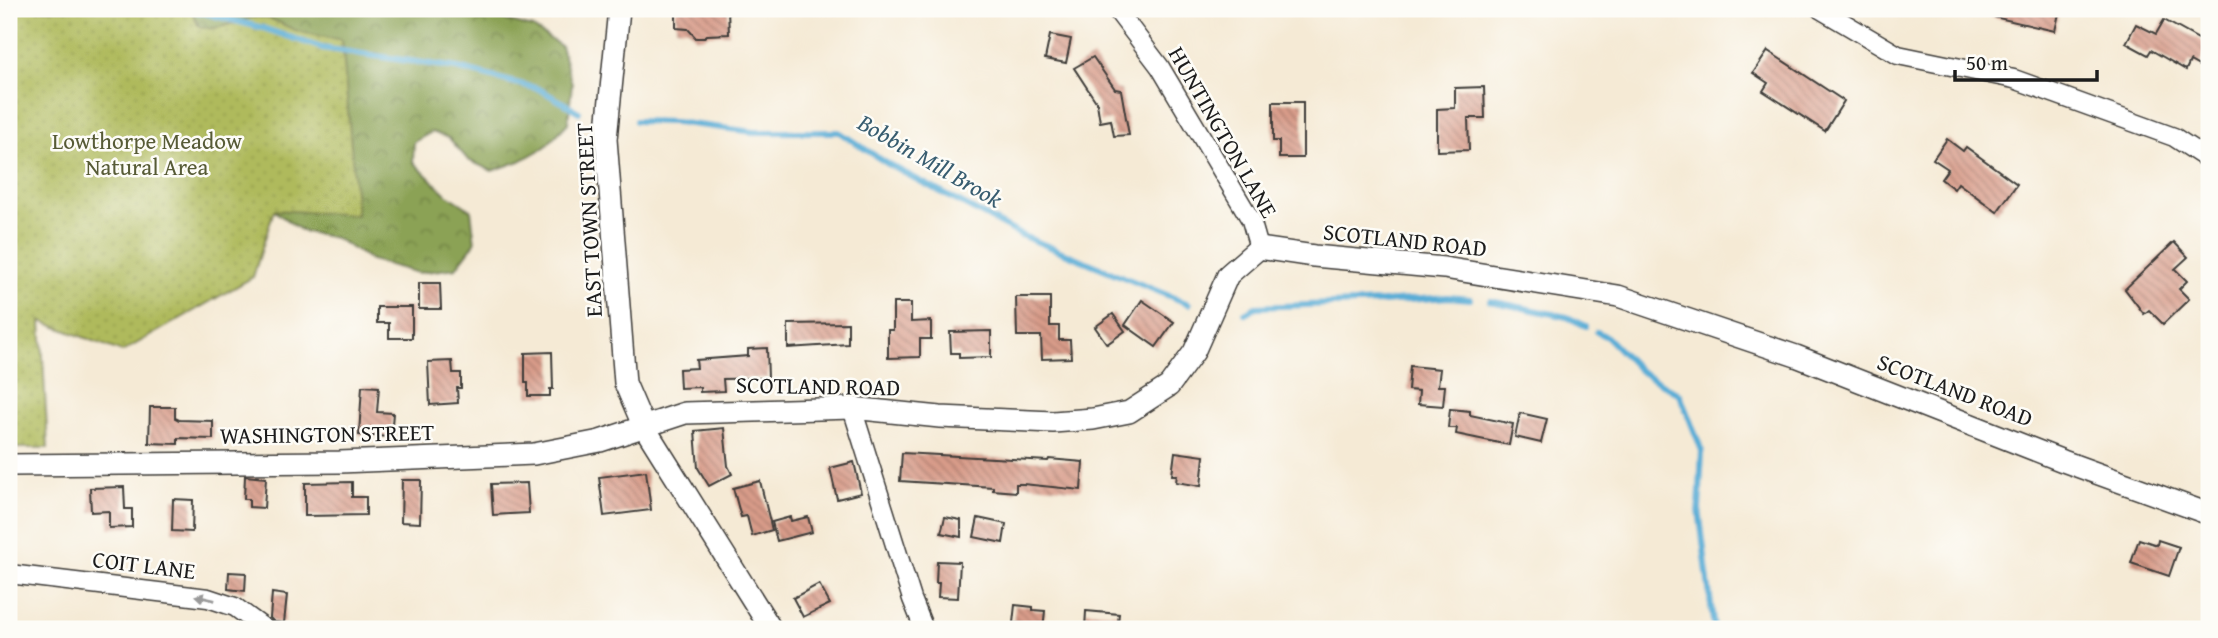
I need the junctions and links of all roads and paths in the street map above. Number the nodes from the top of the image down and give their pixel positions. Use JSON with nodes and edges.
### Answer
{"nodes":[{"id":1,"x":619,"y":9,"type":"edge"},
{"id":2,"x":1116,"y":9,"type":"edge"},
{"id":3,"x":1820,"y":9,"type":"edge"},
{"id":4,"x":2209,"y":160,"type":"edge"},
{"id":5,"x":1259,"y":248,"type":"junction"},
{"id":6,"x":852,"y":408,"type":"junction"},
{"id":7,"x":643,"y":425,"type":"junction"},
{"id":8,"x":9,"y":465,"type":"edge"},
{"id":9,"x":2209,"y":514,"type":"edge"},
{"id":10,"x":9,"y":574,"type":"edge"},
{"id":11,"x":265,"y":629,"type":"edge"},
{"id":12,"x":771,"y":629,"type":"edge"},
{"id":13,"x":924,"y":629,"type":"edge"}],
"edges":[{"from":1,"to":7,"type":"street","name":"EAST TOWN STREET"},
{"from":2,"to":5,"type":"street","name":"HUNTINGTON LANE"},
{"from":3,"to":4,"type":"street"},
{"from":5,"to":6,"type":"street","name":"SCOTLAND ROAD"},
{"from":5,"to":9,"type":"street","name":"SCOTLAND ROAD"},
{"from":6,"to":7,"type":"street","name":"SCOTLAND ROAD"},
{"from":6,"to":13,"type":"street"},
{"from":7,"to":8,"type":"street","name":"WASHINGTON STREET"},
{"from":7,"to":12,"type":"street","name":"EAST TOWN STREET"},
{"from":11,"to":10,"type":"street","name":"COIT LANE","one_way":true}]}
